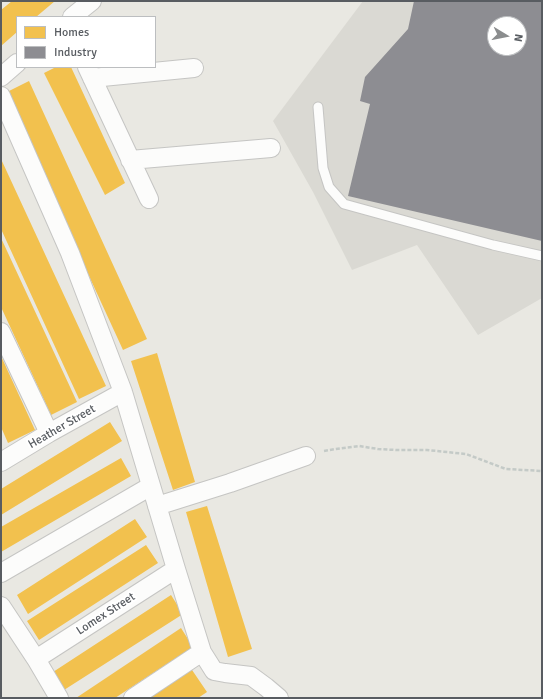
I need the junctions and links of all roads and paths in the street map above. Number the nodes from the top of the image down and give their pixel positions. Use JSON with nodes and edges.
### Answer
{"nodes":[{"id":1,"x":92,"y":1,"type":"edge"},
{"id":2,"x":73,"y":16,"type":"edge"},
{"id":3,"x":16,"y":64,"type":"edge"},
{"id":4,"x":194,"y":68,"type":"dead end"},
{"id":5,"x":89,"y":72,"type":"edge"},
{"id":6,"x":1,"y":77,"type":"edge"},
{"id":7,"x":1,"y":96,"type":"edge"},
{"id":8,"x":318,"y":107,"type":"dead end"},
{"id":9,"x":271,"y":148,"type":"dead end"},
{"id":10,"x":130,"y":160,"type":"junction"},
{"id":11,"x":149,"y":199,"type":"dead end"},
{"id":12,"x":542,"y":256,"type":"edge"},
{"id":13,"x":1,"y":332,"type":"edge"},
{"id":14,"x":123,"y":392,"type":"junction"},
{"id":15,"x":49,"y":434,"type":"junction"},
{"id":16,"x":306,"y":456,"type":"joint"},
{"id":17,"x":1,"y":462,"type":"edge"},
{"id":18,"x":542,"y":471,"type":"edge"},
{"id":19,"x":151,"y":486,"type":"junction"},
{"id":20,"x":157,"y":506,"type":"junction"},
{"id":21,"x":176,"y":569,"type":"junction"},
{"id":22,"x":1,"y":573,"type":"edge"},
{"id":23,"x":1,"y":606,"type":"edge"},
{"id":24,"x":202,"y":652,"type":"junction"},
{"id":25,"x":36,"y":659,"type":"junction"},
{"id":26,"x":58,"y":698,"type":"edge"},
{"id":27,"x":133,"y":698,"type":"edge"},
{"id":28,"x":278,"y":698,"type":"edge"}],
"edges":[{"from":1,"to":2,"type":"street"},
{"from":3,"to":6,"type":"street"},
{"from":4,"to":5,"type":"street"},
{"from":5,"to":10,"type":"street"},
{"from":7,"to":14,"type":"street"},
{"from":8,"to":12,"type":"lane"},
{"from":9,"to":10,"type":"street"},
{"from":10,"to":11,"type":"street"},
{"from":13,"to":15,"type":"street"},
{"from":14,"to":15,"type":"street","name":"Heather Street"},
{"from":14,"to":19,"type":"street"},
{"from":15,"to":17,"type":"street","name":"Heather Street"},
{"from":16,"to":18,"type":"path"},
{"from":16,"to":20,"type":"street"},
{"from":19,"to":20,"type":"street"},
{"from":19,"to":22,"type":"street"},
{"from":20,"to":21,"type":"street"},
{"from":21,"to":24,"type":"street"},
{"from":21,"to":25,"type":"street","name":"Lomex Street"},
{"from":23,"to":25,"type":"street"},
{"from":24,"to":27,"type":"street"},
{"from":24,"to":28,"type":"street"},
{"from":25,"to":26,"type":"street"}]}
